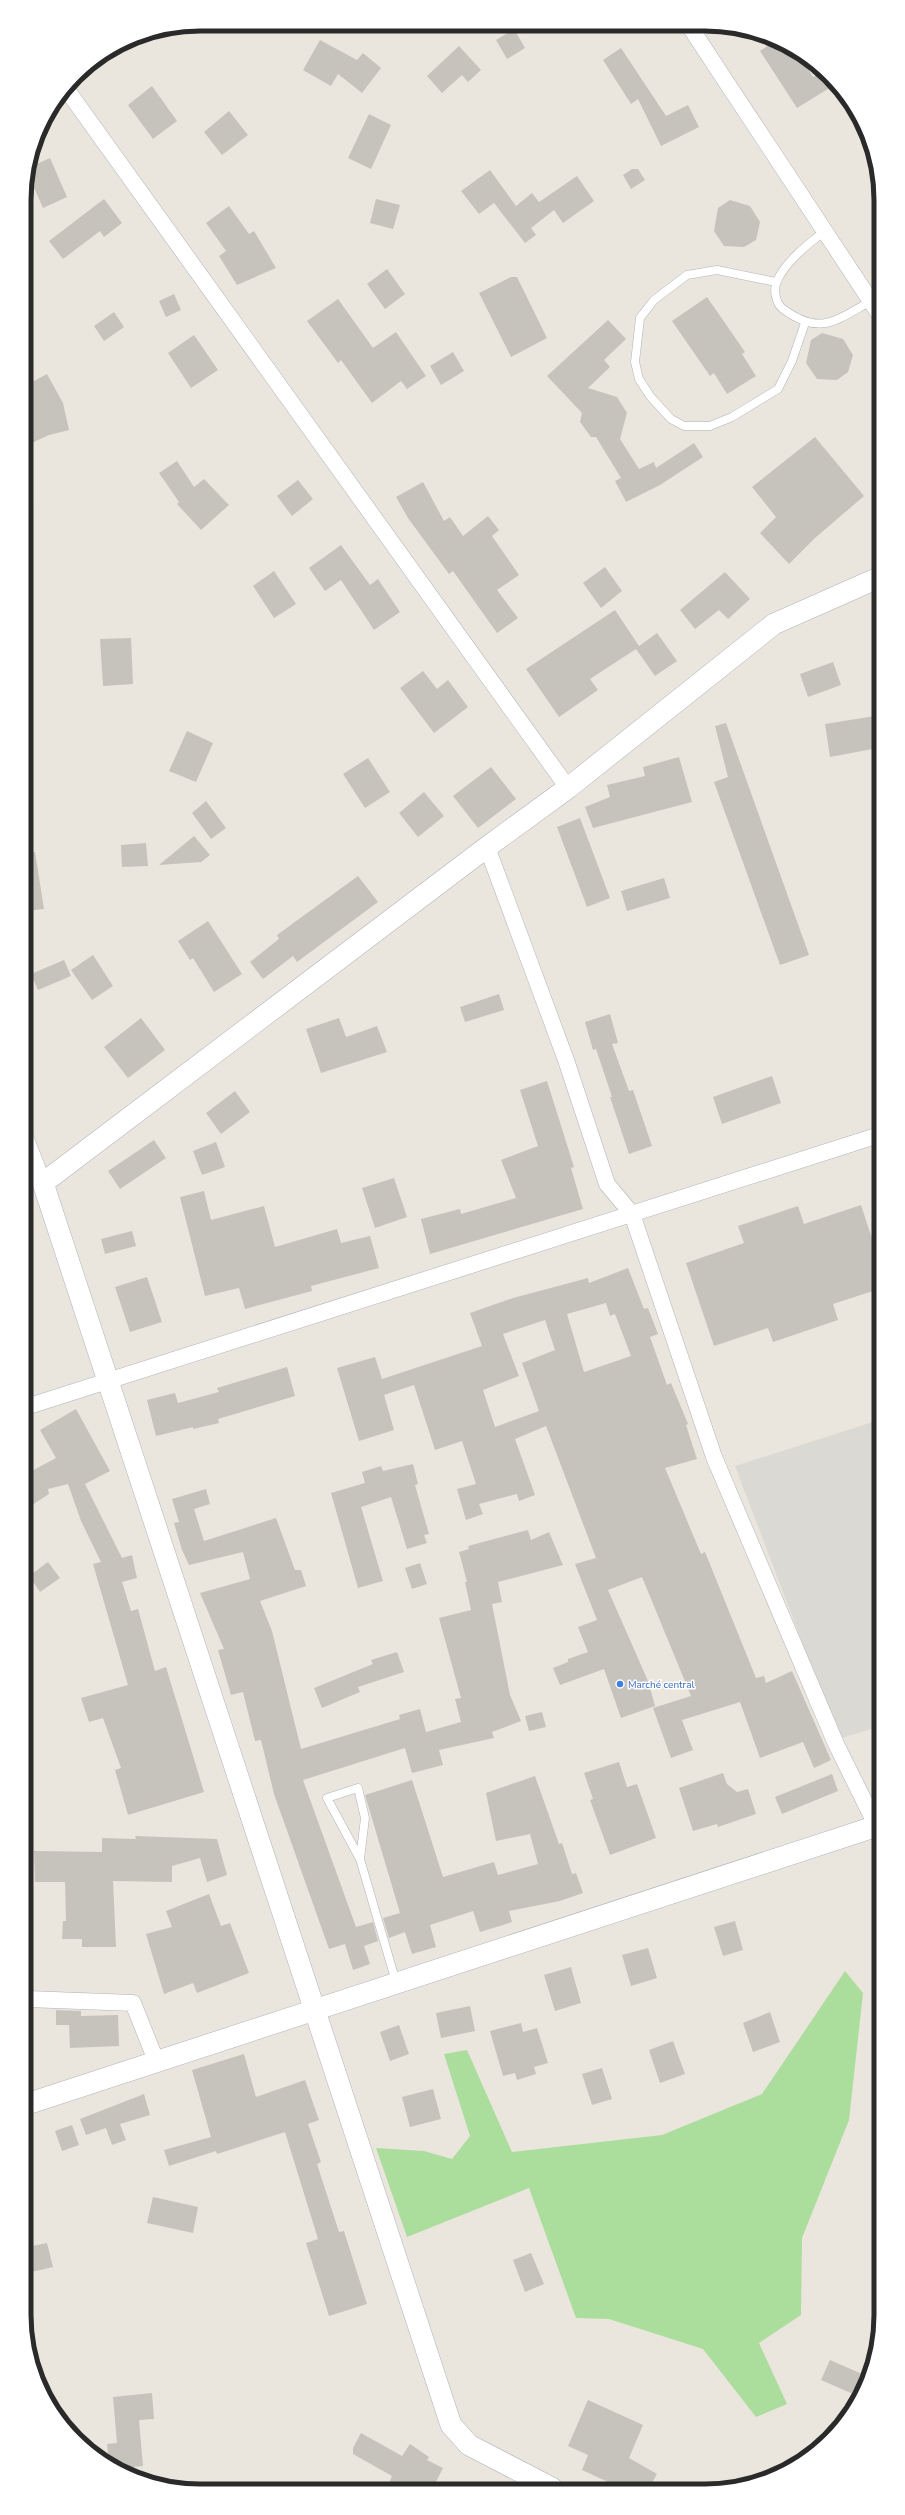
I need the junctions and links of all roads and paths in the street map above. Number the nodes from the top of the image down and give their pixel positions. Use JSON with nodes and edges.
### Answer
{"nodes":[{"id":1,"x":693,"y":31,"type":"edge"},
{"id":2,"x":69,"y":93,"type":"edge"},
{"id":3,"x":825,"y":231,"type":"junction"},
{"id":4,"x":776,"y":282,"type":"junction"},
{"id":5,"x":874,"y":307,"type":"edge"},
{"id":6,"x":805,"y":323,"type":"junction"},
{"id":7,"x":874,"y":580,"type":"edge"},
{"id":8,"x":568,"y":788,"type":"junction"},
{"id":9,"x":487,"y":847,"type":"junction"},
{"id":10,"x":874,"y":1137,"type":"edge"},
{"id":11,"x":31,"y":1151,"type":"edge"},
{"id":12,"x":43,"y":1183,"type":"junction"},
{"id":13,"x":632,"y":1214,"type":"junction"},
{"id":14,"x":108,"y":1381,"type":"junction"},
{"id":15,"x":31,"y":1405,"type":"edge"},
{"id":16,"x":874,"y":1818,"type":"edge"},
{"id":17,"x":874,"y":1830,"type":"edge"},
{"id":18,"x":360,"y":1859,"type":"junction"},
{"id":19,"x":396,"y":1982,"type":"junction"},
{"id":20,"x":31,"y":1999,"type":"edge"},
{"id":21,"x":315,"y":2009,"type":"junction"},
{"id":22,"x":157,"y":2063,"type":"junction"},
{"id":23,"x":31,"y":2103,"type":"edge"},
{"id":24,"x":544,"y":2484,"type":"edge"}],
"edges":[{"from":1,"to":3,"type":"street"},
{"from":2,"to":8,"type":"street"},
{"from":3,"to":4,"type":"lane"},
{"from":3,"to":5,"type":"street"},
{"from":4,"to":6,"type":"lane"},
{"from":4,"to":6,"type":"lane"},
{"from":5,"to":6,"type":"lane"},
{"from":7,"to":8,"type":"street"},
{"from":8,"to":9,"type":"street"},
{"from":9,"to":12,"type":"street"},
{"from":9,"to":13,"type":"street"},
{"from":10,"to":13,"type":"street"},
{"from":11,"to":12,"type":"street"},
{"from":12,"to":14,"type":"street"},
{"from":13,"to":14,"type":"street"},
{"from":13,"to":16,"type":"street"},
{"from":14,"to":15,"type":"street"},
{"from":14,"to":21,"type":"street"},
{"from":17,"to":19,"type":"street"},
{"from":18,"to":18,"type":"lane"},
{"from":18,"to":19,"type":"lane"},
{"from":19,"to":21,"type":"street"},
{"from":20,"to":22,"type":"street"},
{"from":21,"to":22,"type":"street"},
{"from":21,"to":24,"type":"street"},
{"from":22,"to":23,"type":"street"}]}
